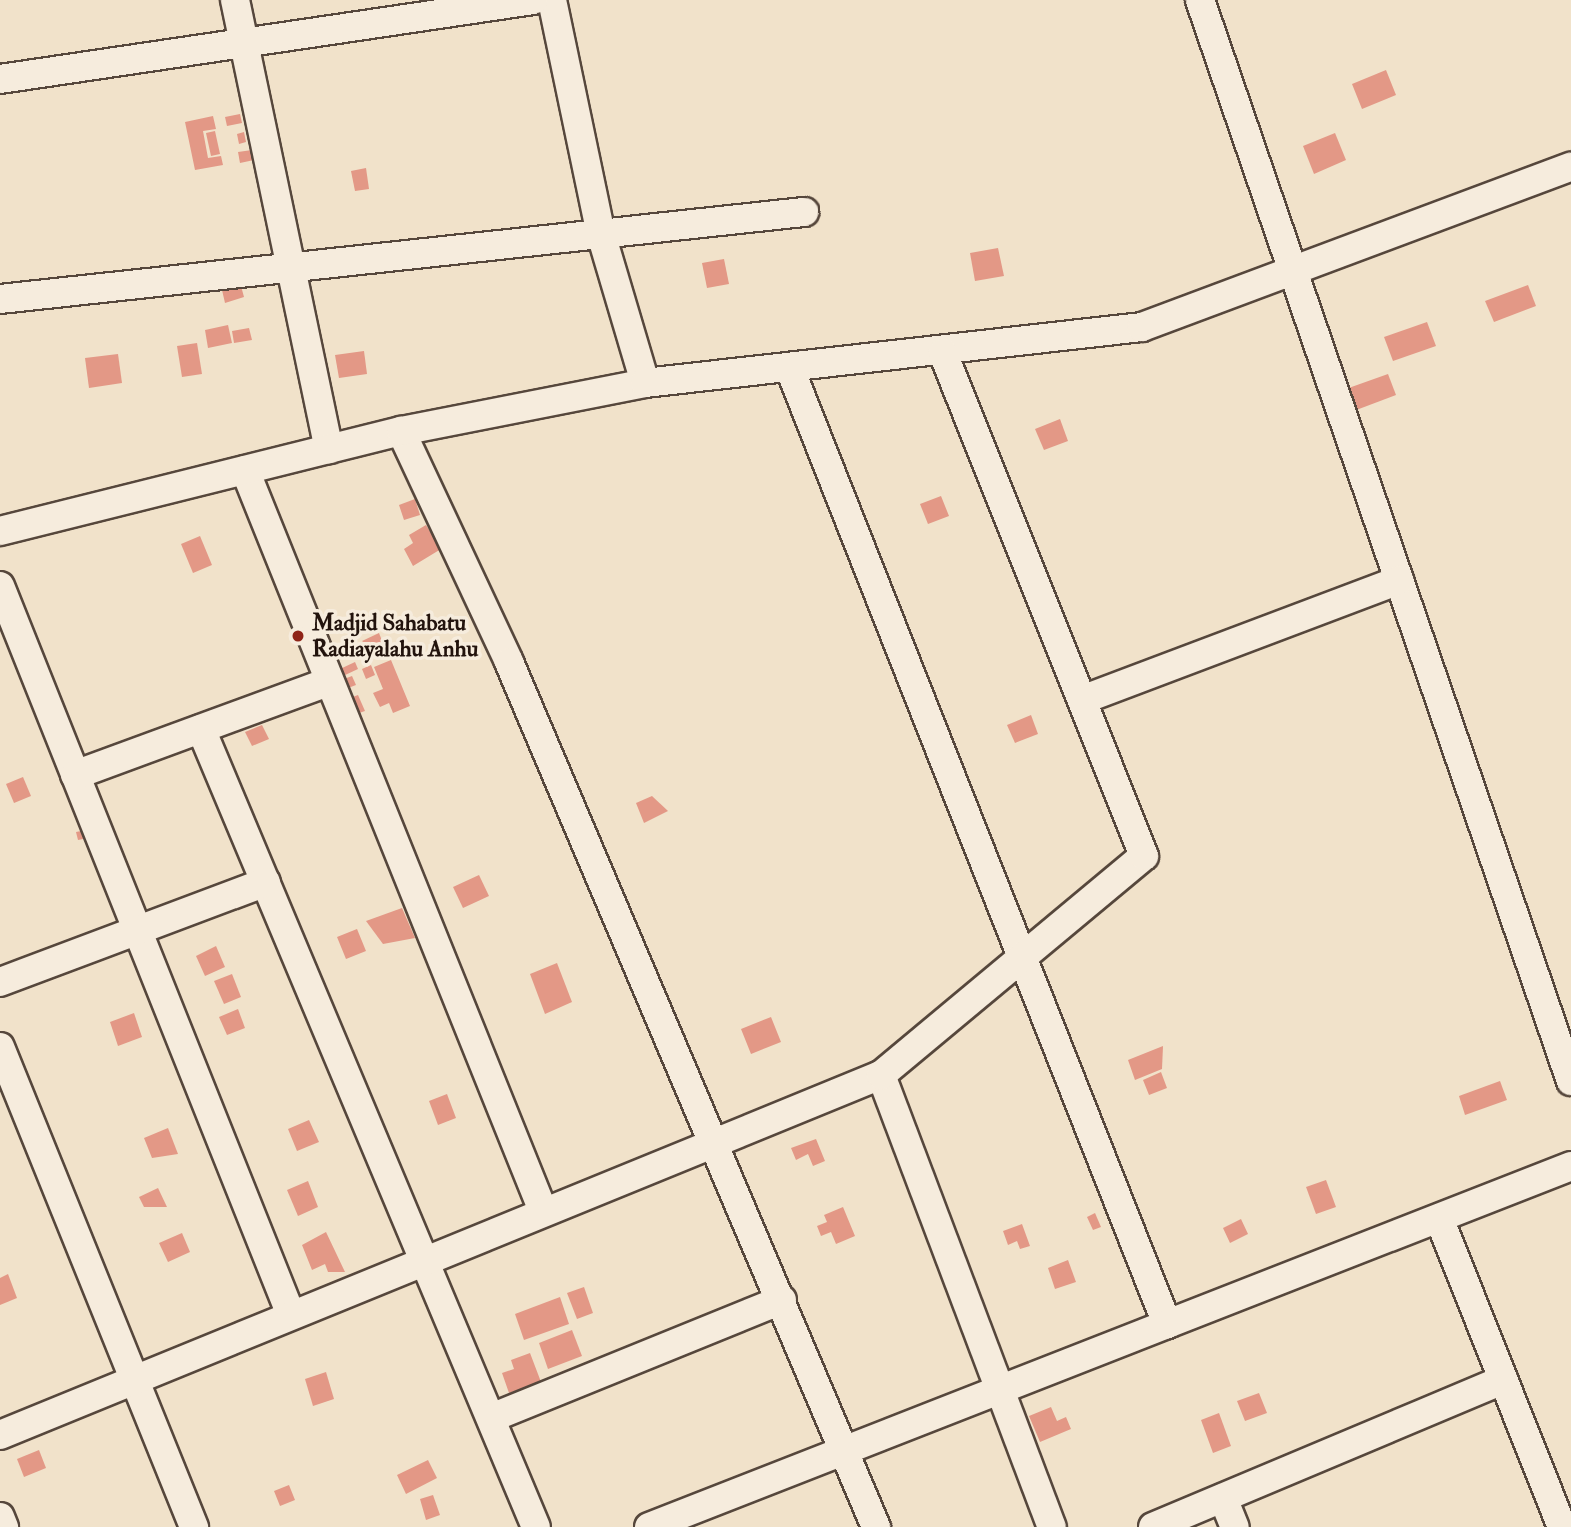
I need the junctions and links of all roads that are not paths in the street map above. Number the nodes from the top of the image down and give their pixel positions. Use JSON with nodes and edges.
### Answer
{"nodes":[{"id":1,"x":235,"y":0,"type":"edge"},
{"id":2,"x":533,"y":0,"type":"edge"},
{"id":3,"x":552,"y":0,"type":"edge"},
{"id":4,"x":1200,"y":0,"type":"edge"},
{"id":5,"x":244,"y":43,"type":"junction"},
{"id":6,"x":0,"y":79,"type":"edge"},
{"id":7,"x":1571,"y":167,"type":"edge"},
{"id":8,"x":804,"y":212,"type":"dead end"},
{"id":9,"x":601,"y":234,"type":"junction"},
{"id":10,"x":291,"y":267,"type":"junction"},
{"id":11,"x":1293,"y":271,"type":"junction"},
{"id":12,"x":0,"y":299,"type":"edge"},
{"id":13,"x":943,"y":353,"type":"junction"},
{"id":14,"x":790,"y":369,"type":"junction"},
{"id":15,"x":645,"y":383,"type":"junction"},
{"id":16,"x":401,"y":431,"type":"junction"},
{"id":17,"x":329,"y":449,"type":"junction"},
{"id":18,"x":245,"y":470,"type":"junction"},
{"id":19,"x":0,"y":531,"type":"edge"},
{"id":20,"x":1399,"y":580,"type":"junction"},
{"id":21,"x":0,"y":586,"type":"edge"},
{"id":22,"x":328,"y":682,"type":"junction"},
{"id":23,"x":1082,"y":700,"type":"junction"},
{"id":24,"x":201,"y":729,"type":"junction"},
{"id":25,"x":75,"y":775,"type":"junction"},
{"id":26,"x":266,"y":882,"type":"junction"},
{"id":27,"x":137,"y":930,"type":"junction"},
{"id":28,"x":1022,"y":957,"type":"junction"},
{"id":29,"x":0,"y":982,"type":"edge"},
{"id":30,"x":0,"y":1047,"type":"edge"},
{"id":31,"x":881,"y":1075,"type":"junction"},
{"id":32,"x":1571,"y":1081,"type":"edge"},
{"id":33,"x":715,"y":1140,"type":"junction"},
{"id":34,"x":1571,"y":1166,"type":"edge"},
{"id":35,"x":543,"y":1211,"type":"junction"},
{"id":36,"x":1439,"y":1218,"type":"junction"},
{"id":37,"x":426,"y":1260,"type":"junction"},
{"id":38,"x":782,"y":1300,"type":"junction"},
{"id":39,"x":291,"y":1315,"type":"junction"},
{"id":40,"x":1167,"y":1324,"type":"junction"},
{"id":41,"x":132,"y":1380,"type":"junction"},
{"id":42,"x":1503,"y":1380,"type":"junction"},
{"id":43,"x":999,"y":1389,"type":"junction"},
{"id":44,"x":491,"y":1418,"type":"junction"},
{"id":45,"x":0,"y":1435,"type":"edge"},
{"id":46,"x":845,"y":1449,"type":"junction"},
{"id":47,"x":1223,"y":1498,"type":"junction"},
{"id":48,"x":0,"y":1517,"type":"edge"},
{"id":49,"x":4,"y":1527,"type":"edge"},
{"id":50,"x":194,"y":1527,"type":"edge"},
{"id":51,"x":536,"y":1527,"type":"edge"},
{"id":52,"x":649,"y":1527,"type":"edge"},
{"id":53,"x":876,"y":1527,"type":"edge"},
{"id":54,"x":1052,"y":1527,"type":"edge"},
{"id":55,"x":1153,"y":1527,"type":"edge"},
{"id":56,"x":1235,"y":1527,"type":"edge"},
{"id":57,"x":1562,"y":1527,"type":"edge"}],
"edges":[{"from":1,"to":5,"type":"street"},
{"from":2,"to":5,"type":"street"},
{"from":3,"to":9,"type":"street"},
{"from":4,"to":11,"type":"street"},
{"from":5,"to":6,"type":"street"},
{"from":5,"to":10,"type":"street"},
{"from":7,"to":11,"type":"street"},
{"from":8,"to":9,"type":"street"},
{"from":9,"to":10,"type":"street"},
{"from":9,"to":15,"type":"street"},
{"from":10,"to":12,"type":"street"},
{"from":10,"to":17,"type":"street"},
{"from":11,"to":13,"type":"street"},
{"from":11,"to":20,"type":"street"},
{"from":13,"to":14,"type":"street"},
{"from":13,"to":23,"type":"street"},
{"from":14,"to":15,"type":"street"},
{"from":14,"to":28,"type":"street"},
{"from":15,"to":16,"type":"street"},
{"from":16,"to":17,"type":"street"},
{"from":16,"to":33,"type":"street"},
{"from":17,"to":18,"type":"street"},
{"from":18,"to":19,"type":"street"},
{"from":18,"to":22,"type":"street"},
{"from":20,"to":23,"type":"street"},
{"from":20,"to":32,"type":"street"},
{"from":21,"to":25,"type":"street"},
{"from":22,"to":24,"type":"street"},
{"from":22,"to":35,"type":"street"},
{"from":23,"to":28,"type":"street"},
{"from":24,"to":25,"type":"street"},
{"from":24,"to":26,"type":"street"},
{"from":25,"to":27,"type":"street"},
{"from":26,"to":27,"type":"street"},
{"from":26,"to":37,"type":"street"},
{"from":27,"to":29,"type":"street"},
{"from":27,"to":39,"type":"street"},
{"from":28,"to":31,"type":"street"},
{"from":28,"to":40,"type":"street"},
{"from":30,"to":41,"type":"street"},
{"from":31,"to":33,"type":"street"},
{"from":31,"to":43,"type":"street"},
{"from":33,"to":35,"type":"street"},
{"from":33,"to":38,"type":"street"},
{"from":34,"to":36,"type":"street"},
{"from":35,"to":37,"type":"street"},
{"from":36,"to":40,"type":"street"},
{"from":36,"to":42,"type":"street"},
{"from":37,"to":39,"type":"street"},
{"from":37,"to":44,"type":"street"},
{"from":38,"to":44,"type":"street"},
{"from":38,"to":46,"type":"street"},
{"from":39,"to":41,"type":"street"},
{"from":40,"to":43,"type":"street"},
{"from":41,"to":45,"type":"street"},
{"from":41,"to":50,"type":"street"},
{"from":42,"to":47,"type":"street"},
{"from":42,"to":57,"type":"street"},
{"from":43,"to":46,"type":"street"},
{"from":43,"to":54,"type":"street"},
{"from":44,"to":51,"type":"street"},
{"from":46,"to":52,"type":"street"},
{"from":46,"to":53,"type":"street"},
{"from":47,"to":55,"type":"street"},
{"from":47,"to":56,"type":"street"},
{"from":48,"to":49,"type":"street"}]}
